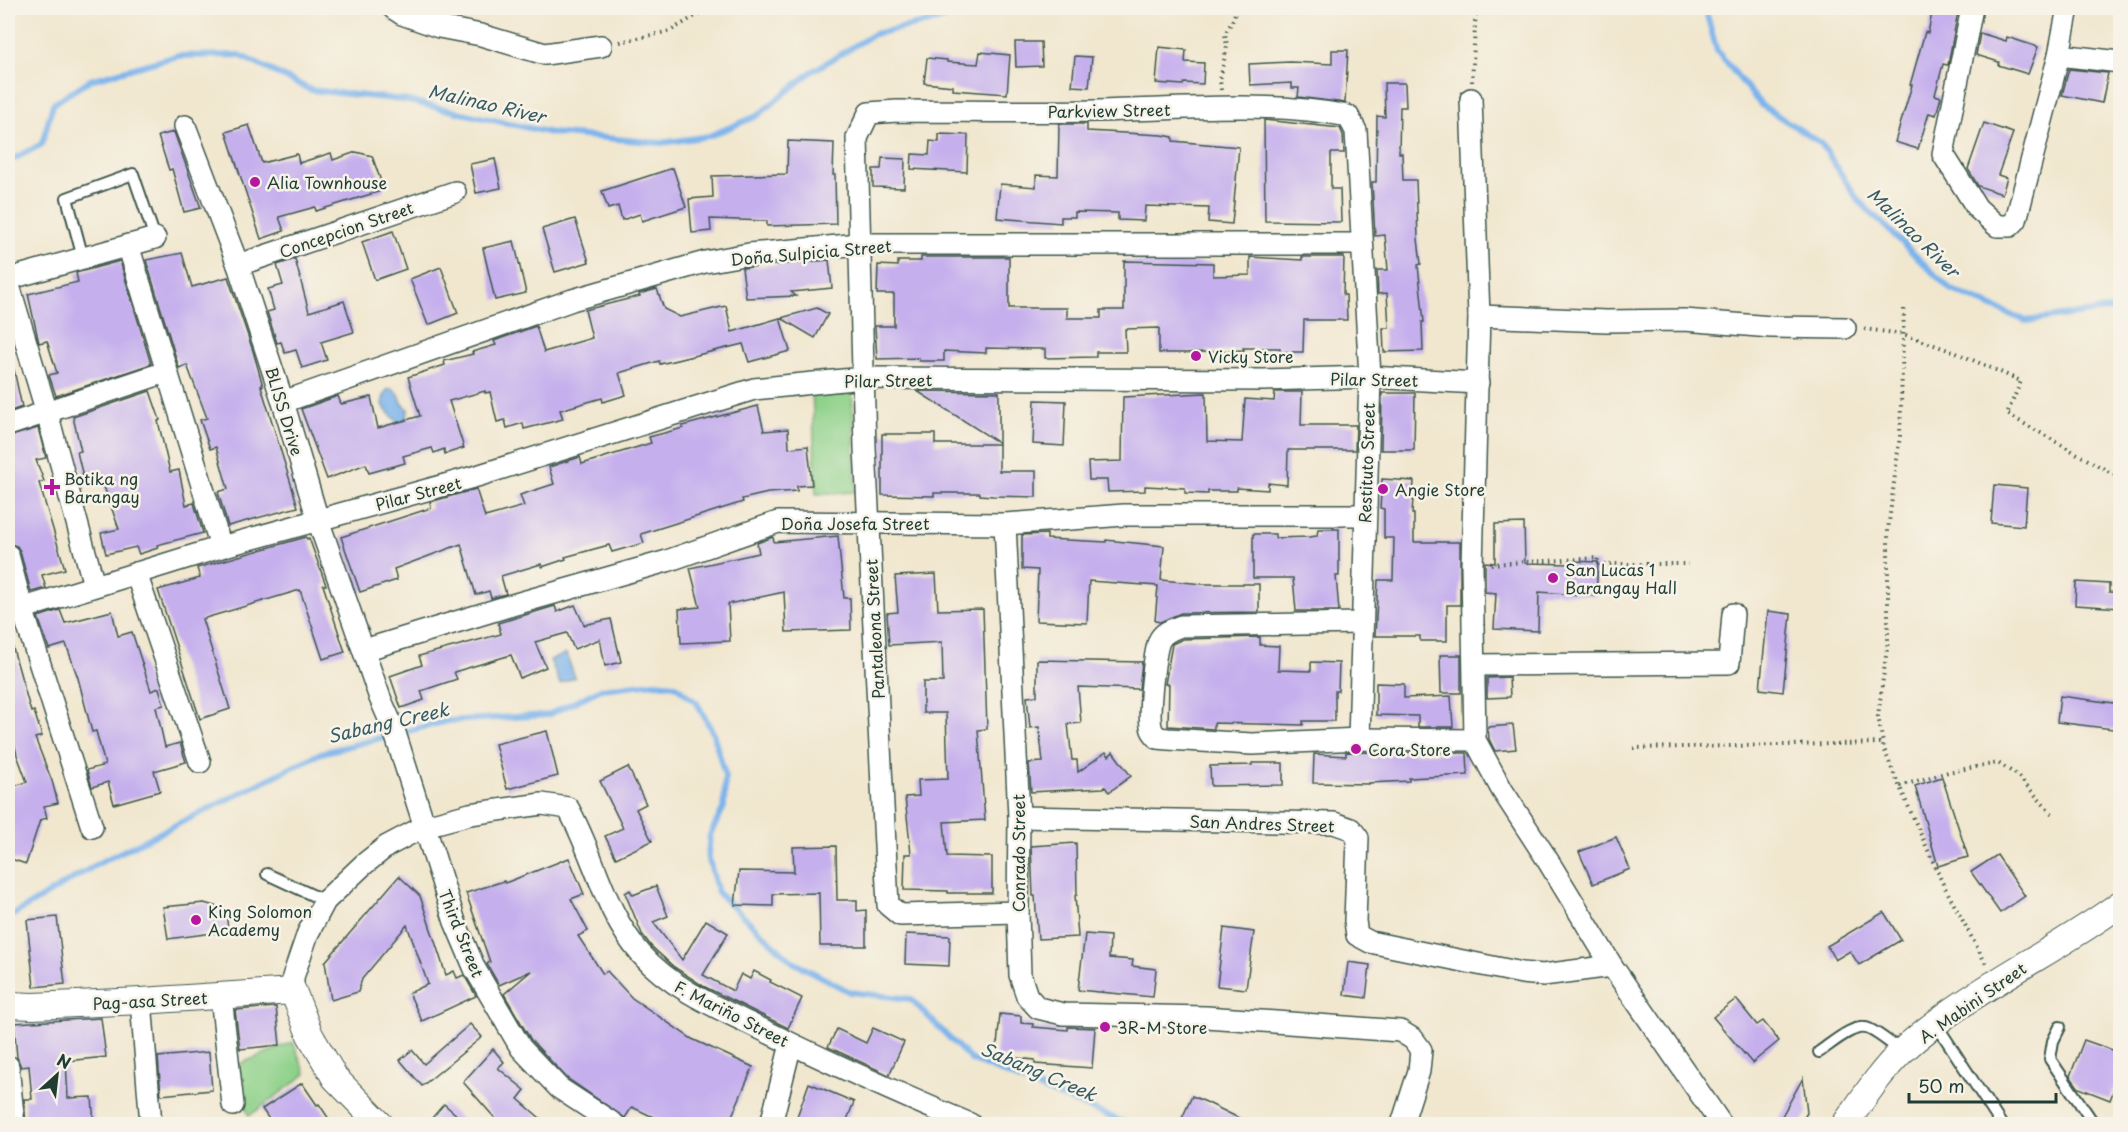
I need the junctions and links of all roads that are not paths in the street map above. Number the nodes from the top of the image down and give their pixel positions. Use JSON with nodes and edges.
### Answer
{"nodes":[{"id":1,"x":393,"y":8,"type":"edge"},
{"id":2,"x":1972,"y":8,"type":"edge"},
{"id":3,"x":2068,"y":8,"type":"edge"},
{"id":4,"x":601,"y":46,"type":"road end"},
{"id":5,"x":2060,"y":55,"type":"junction"},
{"id":6,"x":2121,"y":62,"type":"edge"},
{"id":7,"x":1472,"y":99,"type":"road end"},
{"id":8,"x":869,"y":113,"type":"joint"},
{"id":9,"x":1348,"y":117,"type":"joint"},
{"id":10,"x":185,"y":126,"type":"dead end"},
{"id":11,"x":455,"y":192,"type":"dead end"},
{"id":12,"x":155,"y":238,"type":"joint"},
{"id":13,"x":860,"y":244,"type":"junction"},
{"id":14,"x":1361,"y":244,"type":"junction"},
{"id":15,"x":128,"y":246,"type":"junction"},
{"id":16,"x":84,"y":258,"type":"junction"},
{"id":17,"x":238,"y":266,"type":"junction"},
{"id":18,"x":8,"y":280,"type":"edge"},
{"id":19,"x":1479,"y":316,"type":"junction"},
{"id":20,"x":1845,"y":328,"type":"road end"},
{"id":21,"x":166,"y":372,"type":"junction"},
{"id":22,"x":1370,"y":377,"type":"junction"},
{"id":23,"x":863,"y":378,"type":"junction"},
{"id":24,"x":1478,"y":383,"type":"junction"},
{"id":25,"x":283,"y":402,"type":"junction"},
{"id":26,"x":46,"y":413,"type":"junction"},
{"id":27,"x":8,"y":425,"type":"edge"},
{"id":28,"x":1364,"y":515,"type":"junction"},
{"id":29,"x":318,"y":520,"type":"junction"},
{"id":30,"x":869,"y":522,"type":"junction"},
{"id":31,"x":1005,"y":524,"type":"junction"},
{"id":32,"x":221,"y":547,"type":"junction"},
{"id":33,"x":8,"y":555,"type":"edge"},
{"id":34,"x":136,"y":573,"type":"junction"},
{"id":35,"x":94,"y":585,"type":"junction"},
{"id":36,"x":15,"y":610,"type":"edge"},
{"id":37,"x":1732,"y":614,"type":"dead end"},
{"id":38,"x":1361,"y":623,"type":"junction"},
{"id":39,"x":364,"y":650,"type":"junction"},
{"id":40,"x":1475,"y":665,"type":"junction"},
{"id":41,"x":394,"y":730,"type":"joint"},
{"id":42,"x":1359,"y":739,"type":"junction"},
{"id":43,"x":1475,"y":740,"type":"junction"},
{"id":44,"x":200,"y":762,"type":"dead end"},
{"id":45,"x":1019,"y":817,"type":"junction"},
{"id":46,"x":425,"y":826,"type":"junction"},
{"id":47,"x":92,"y":827,"type":"dead end"},
{"id":48,"x":267,"y":874,"type":"dead end"},
{"id":49,"x":325,"y":901,"type":"junction"},
{"id":50,"x":2121,"y":904,"type":"edge"},
{"id":51,"x":1018,"y":912,"type":"junction"},
{"id":52,"x":1612,"y":966,"type":"junction"},
{"id":53,"x":293,"y":991,"type":"junction"},
{"id":54,"x":221,"y":996,"type":"junction"},
{"id":55,"x":141,"y":1001,"type":"junction"},
{"id":56,"x":8,"y":1005,"type":"edge"},
{"id":57,"x":1936,"y":1024,"type":"junction"},
{"id":58,"x":2060,"y":1027,"type":"dead end"},
{"id":59,"x":791,"y":1044,"type":"junction"},
{"id":60,"x":1819,"y":1052,"type":"dead end"},
{"id":61,"x":1902,"y":1052,"type":"junction"},
{"id":62,"x":8,"y":1066,"type":"edge"},
{"id":63,"x":233,"y":1105,"type":"dead end"},
{"id":64,"x":927,"y":1116,"type":"edge"},
{"id":65,"x":15,"y":1125,"type":"edge"},
{"id":66,"x":151,"y":1125,"type":"edge"},
{"id":67,"x":380,"y":1125,"type":"edge"},
{"id":68,"x":614,"y":1125,"type":"edge"},
{"id":69,"x":771,"y":1125,"type":"edge"},
{"id":70,"x":970,"y":1125,"type":"edge"},
{"id":71,"x":1402,"y":1125,"type":"edge"},
{"id":72,"x":1721,"y":1125,"type":"edge"},
{"id":73,"x":1845,"y":1125,"type":"edge"},
{"id":74,"x":2001,"y":1125,"type":"edge"},
{"id":75,"x":2094,"y":1125,"type":"edge"}],
"edges":[{"from":1,"to":4,"type":"street"},
{"from":2,"to":5,"type":"street"},
{"from":3,"to":5,"type":"street"},
{"from":5,"to":6,"type":"street"},
{"from":7,"to":19,"type":"street"},
{"from":8,"to":9,"type":"street","name":"Parkview Street"},
{"from":8,"to":13,"type":"street","name":"Pantaleona Street"},
{"from":9,"to":14,"type":"street","name":"Restituto Street"},
{"from":10,"to":17,"type":"street","name":"BLISS Drive"},
{"from":11,"to":17,"type":"street","name":"Concepcion Street"},
{"from":12,"to":15,"type":"street"},
{"from":12,"to":16,"type":"lane"},
{"from":13,"to":14,"type":"street","name":"Doña Sulpicia Street"},
{"from":13,"to":23,"type":"street","name":"Pantaleona Street"},
{"from":13,"to":25,"type":"street","name":"Doña Sulpicia Street"},
{"from":14,"to":22,"type":"street","name":"Restituto Street"},
{"from":15,"to":16,"type":"street"},
{"from":15,"to":21,"type":"street"},
{"from":16,"to":18,"type":"street"},
{"from":17,"to":25,"type":"street","name":"BLISS Drive"},
{"from":18,"to":26,"type":"street"},
{"from":19,"to":20,"type":"street"},
{"from":19,"to":24,"type":"street"},
{"from":21,"to":26,"type":"street"},
{"from":21,"to":32,"type":"street"},
{"from":22,"to":23,"type":"street","name":"Pilar Street"},
{"from":22,"to":24,"type":"street","name":"Pilar Street"},
{"from":22,"to":28,"type":"street","name":"Restituto Street"},
{"from":23,"to":29,"type":"street","name":"Pilar Street"},
{"from":23,"to":30,"type":"street","name":"Pantaleona Street"},
{"from":24,"to":40,"type":"street"},
{"from":25,"to":29,"type":"street","name":"BLISS Drive"},
{"from":26,"to":27,"type":"street"},
{"from":26,"to":35,"type":"street"},
{"from":28,"to":31,"type":"street","name":"Doña Josefa Street"},
{"from":28,"to":38,"type":"street","name":"Restituto Street"},
{"from":29,"to":32,"type":"street","name":"Pilar Street"},
{"from":29,"to":39,"type":"street","name":"BLISS Drive"},
{"from":30,"to":31,"type":"street","name":"Doña Josefa Street"},
{"from":30,"to":39,"type":"street","name":"Doña Josefa Street"},
{"from":30,"to":51,"type":"street","name":"Pantaleona Street"},
{"from":31,"to":45,"type":"street","name":"Conrado Street"},
{"from":32,"to":34,"type":"street","name":"Pilar Street"},
{"from":33,"to":36,"type":"street"},
{"from":34,"to":35,"type":"street","name":"Pilar Street"},
{"from":34,"to":44,"type":"street"},
{"from":35,"to":36,"type":"street","name":"Pilar Street"},
{"from":36,"to":47,"type":"street"},
{"from":37,"to":40,"type":"street"},
{"from":38,"to":42,"type":"street","name":"Restituto Street"},
{"from":38,"to":42,"type":"street"},
{"from":39,"to":41,"type":"street","name":"BLISS Drive"},
{"from":40,"to":43,"type":"street"},
{"from":41,"to":46,"type":"street","name":"Third Street"},
{"from":42,"to":43,"type":"street"},
{"from":43,"to":52,"type":"street"},
{"from":45,"to":51,"type":"street","name":"Conrado Street"},
{"from":45,"to":52,"type":"street","name":"San Andres Street"},
{"from":46,"to":49,"type":"street","name":"F. Mariño Street"},
{"from":46,"to":59,"type":"street","name":"F. Mariño Street"},
{"from":46,"to":68,"type":"street","name":"Third Street"},
{"from":48,"to":49,"type":"lane"},
{"from":49,"to":53,"type":"street","name":"F. Mariño Street"},
{"from":50,"to":57,"type":"street","name":"A. Mabini Street"},
{"from":51,"to":71,"type":"street","name":"Conrado Street"},
{"from":52,"to":72,"type":"street"},
{"from":53,"to":54,"type":"street","name":"Pag-asa Street"},
{"from":53,"to":67,"type":"street"},
{"from":54,"to":55,"type":"street","name":"Pag-asa Street"},
{"from":54,"to":63,"type":"street"},
{"from":55,"to":56,"type":"street","name":"Pag-asa Street"},
{"from":55,"to":66,"type":"street"},
{"from":57,"to":61,"type":"street","name":"A. Mabini Street"},
{"from":57,"to":74,"type":"lane"},
{"from":58,"to":75,"type":"lane"},
{"from":59,"to":64,"type":"street","name":"F. Mariño Street"},
{"from":59,"to":69,"type":"street"},
{"from":60,"to":61,"type":"lane"},
{"from":61,"to":73,"type":"street","name":"A. Mabini Street"},
{"from":62,"to":65,"type":"street"},
{"from":64,"to":70,"type":"street","name":"F. Mariño Street"}]}
